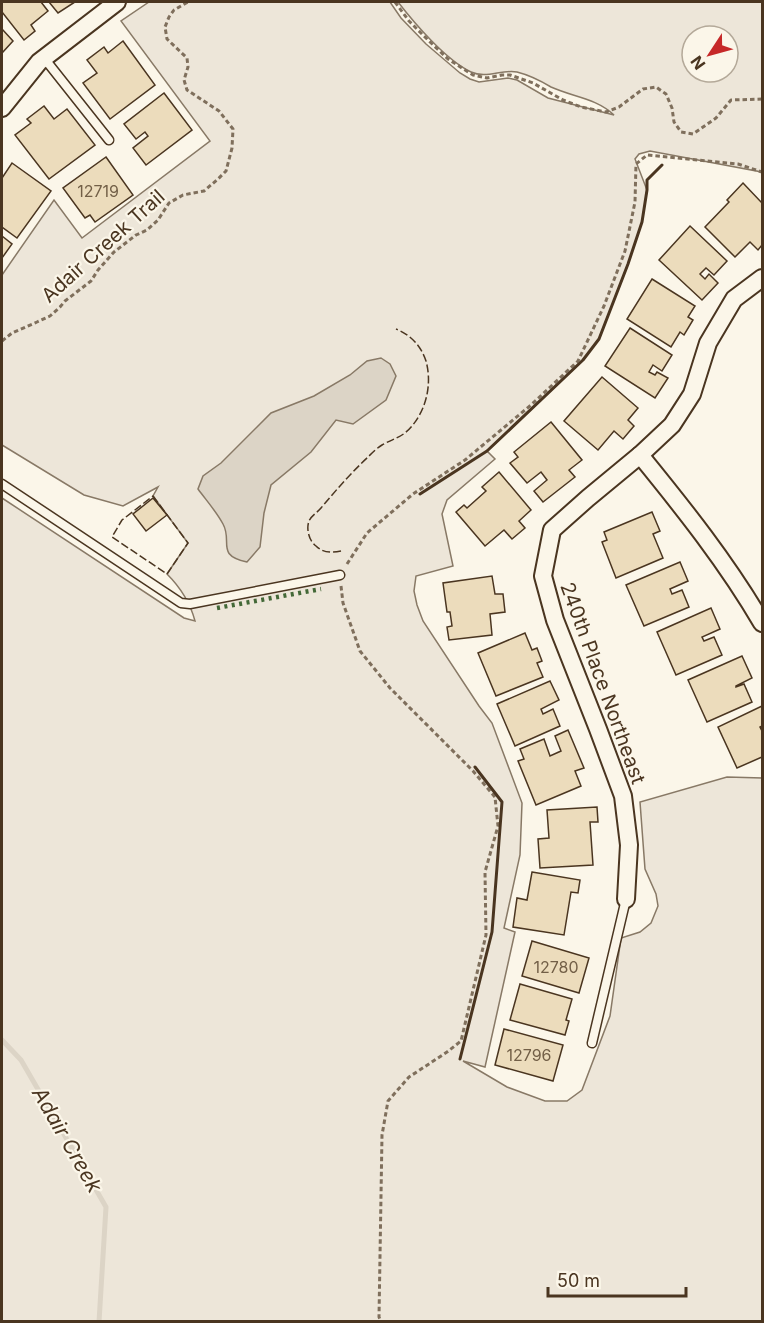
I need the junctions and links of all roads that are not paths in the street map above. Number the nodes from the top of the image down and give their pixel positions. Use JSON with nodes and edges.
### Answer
{"nodes":[{"id":1,"x":117,"y":2,"type":"edge"},
{"id":2,"x":44,"y":57,"type":"junction"},
{"id":3,"x":2,"y":108,"type":"edge"},
{"id":4,"x":109,"y":140,"type":"dead end"},
{"id":5,"x":762,"y":278,"type":"edge"},
{"id":6,"x":640,"y":455,"type":"junction"},
{"id":7,"x":2,"y":484,"type":"edge"},
{"id":8,"x":340,"y":575,"type":"road end"},
{"id":9,"x":762,"y":623,"type":"edge"},
{"id":10,"x":626,"y":899,"type":"joint"},
{"id":11,"x":592,"y":1043,"type":"dead end"}],
"edges":[{"from":1,"to":2,"type":"street"},
{"from":2,"to":3,"type":"street"},
{"from":2,"to":4,"type":"lane"},
{"from":5,"to":6,"type":"street","name":"240th Place Northeast"},
{"from":6,"to":9,"type":"street"},
{"from":6,"to":10,"type":"street","name":"240th Place Northeast"},
{"from":7,"to":8,"type":"lane"},
{"from":10,"to":11,"type":"lane"}]}
